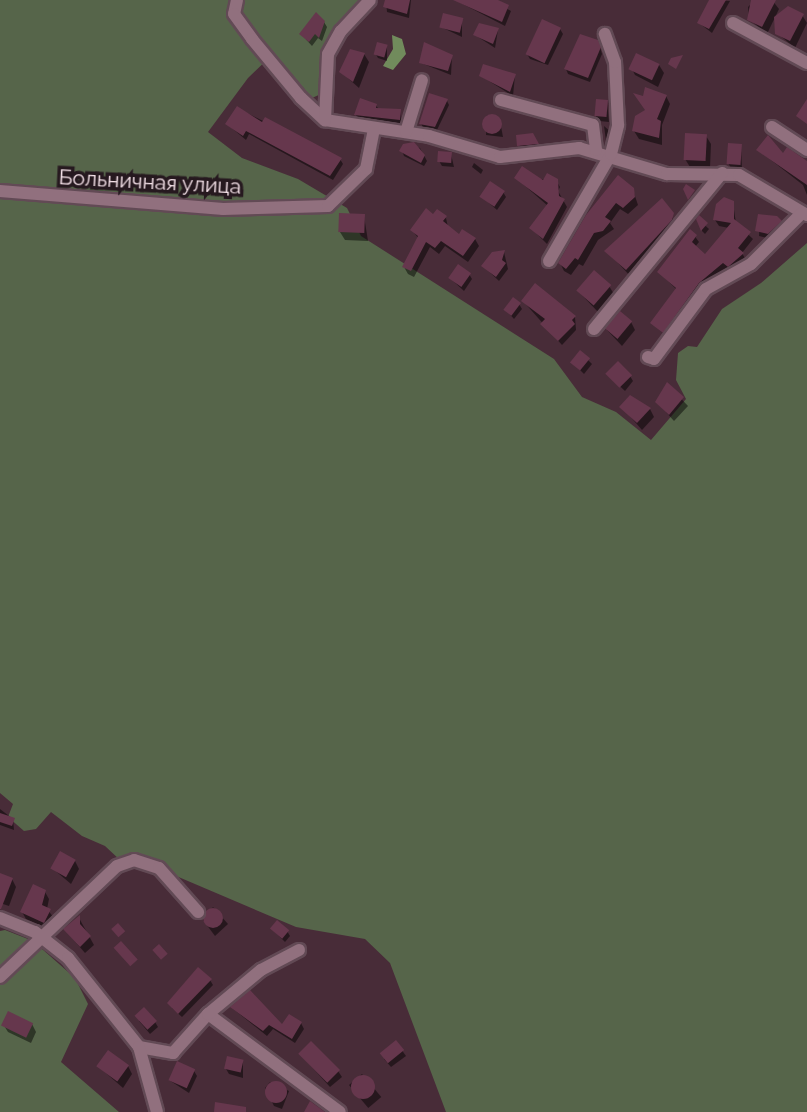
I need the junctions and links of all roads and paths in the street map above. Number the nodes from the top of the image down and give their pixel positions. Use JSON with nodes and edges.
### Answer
{"nodes":[{"id":1,"x":237,"y":0,"type":"edge"},
{"id":2,"x":370,"y":0,"type":"edge"},
{"id":3,"x":733,"y":23,"type":"dead end"},
{"id":4,"x":605,"y":34,"type":"dead end"},
{"id":5,"x":807,"y":63,"type":"edge"},
{"id":6,"x":422,"y":80,"type":"dead end"},
{"id":7,"x":501,"y":100,"type":"dead end"},
{"id":8,"x":326,"y":120,"type":"junction"},
{"id":9,"x":772,"y":127,"type":"dead end"},
{"id":10,"x":374,"y":129,"type":"junction"},
{"id":11,"x":407,"y":132,"type":"junction"},
{"id":12,"x":596,"y":150,"type":"junction"},
{"id":13,"x":807,"y":150,"type":"edge"},
{"id":14,"x":611,"y":154,"type":"junction"},
{"id":15,"x":722,"y":173,"type":"junction"},
{"id":16,"x":0,"y":191,"type":"edge"},
{"id":17,"x":804,"y":214,"type":"edge"},
{"id":18,"x":549,"y":261,"type":"dead end"},
{"id":19,"x":594,"y":329,"type":"dead end"},
{"id":20,"x":648,"y":357,"type":"dead end"},
{"id":21,"x":198,"y":912,"type":"dead end"},
{"id":22,"x":0,"y":918,"type":"edge"},
{"id":23,"x":39,"y":936,"type":"junction"},
{"id":24,"x":299,"y":950,"type":"dead end"},
{"id":25,"x":0,"y":960,"type":"edge"},
{"id":26,"x":15,"y":961,"type":"junction"},
{"id":27,"x":0,"y":977,"type":"edge"},
{"id":28,"x":208,"y":1014,"type":"junction"},
{"id":29,"x":139,"y":1047,"type":"junction"},
{"id":30,"x":157,"y":1112,"type":"edge"},
{"id":31,"x":340,"y":1112,"type":"edge"}],
"edges":[{"from":1,"to":8,"type":"street"},
{"from":2,"to":8,"type":"street"},
{"from":3,"to":5,"type":"street"},
{"from":4,"to":14,"type":"street"},
{"from":6,"to":11,"type":"street"},
{"from":7,"to":12,"type":"street"},
{"from":8,"to":10,"type":"street"},
{"from":9,"to":13,"type":"street"},
{"from":10,"to":11,"type":"street"},
{"from":10,"to":16,"type":"street","name":"Больничная улица"},
{"from":11,"to":12,"type":"street"},
{"from":12,"to":14,"type":"street"},
{"from":14,"to":15,"type":"street"},
{"from":14,"to":18,"type":"street"},
{"from":15,"to":17,"type":"street"},
{"from":15,"to":19,"type":"street"},
{"from":17,"to":20,"type":"street"},
{"from":21,"to":23,"type":"street"},
{"from":22,"to":23,"type":"street"},
{"from":23,"to":26,"type":"street"},
{"from":23,"to":29,"type":"street"},
{"from":24,"to":28,"type":"street"},
{"from":25,"to":26,"type":"street"},
{"from":26,"to":27,"type":"street"},
{"from":28,"to":29,"type":"street"},
{"from":28,"to":31,"type":"street"},
{"from":29,"to":30,"type":"street"}]}
